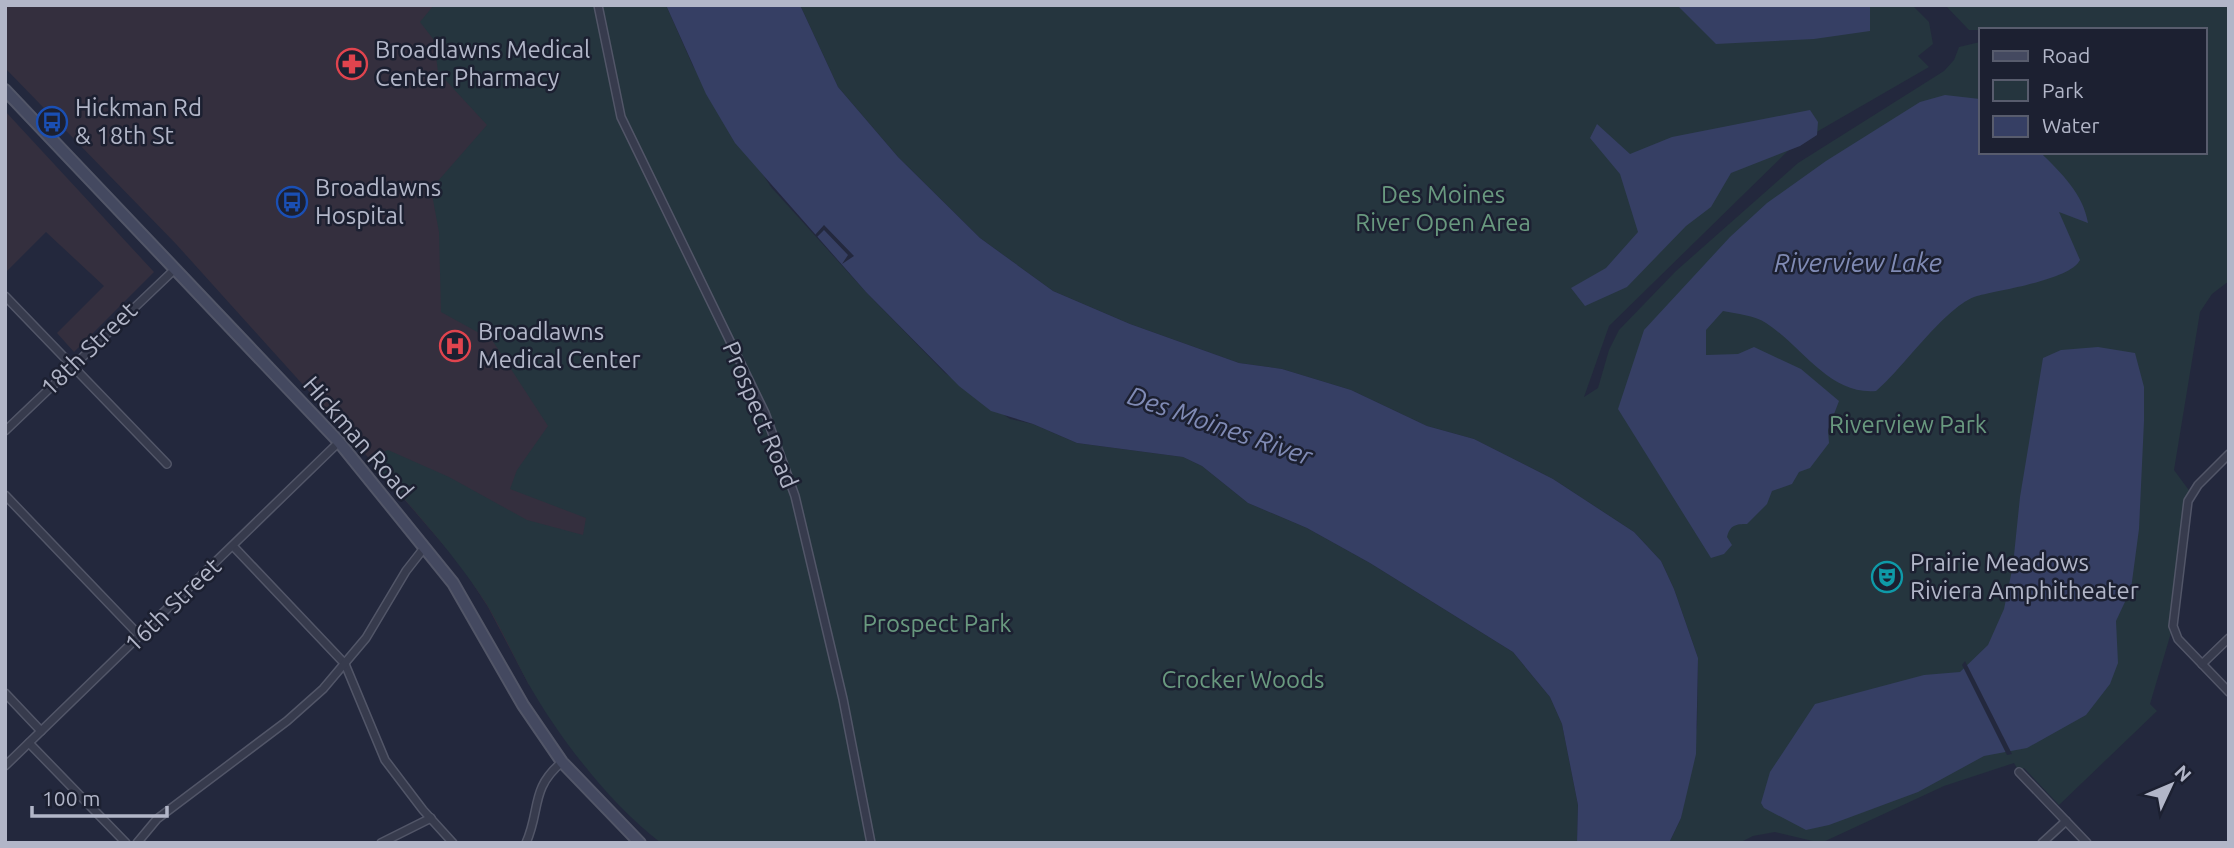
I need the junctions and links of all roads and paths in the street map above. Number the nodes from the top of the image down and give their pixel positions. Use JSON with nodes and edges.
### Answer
{"nodes":[{"id":1,"x":598,"y":5,"type":"edge"},
{"id":2,"x":5,"y":90,"type":"edge"},
{"id":3,"x":175,"y":269,"type":"junction"},
{"id":4,"x":5,"y":296,"type":"edge"},
{"id":5,"x":72,"y":366,"type":"junction"},
{"id":6,"x":5,"y":431,"type":"edge"},
{"id":7,"x":338,"y":442,"type":"junction"},
{"id":8,"x":2229,"y":454,"type":"edge"},
{"id":9,"x":167,"y":464,"type":"dead end"},
{"id":10,"x":5,"y":495,"type":"edge"},
{"id":11,"x":233,"y":546,"type":"junction"},
{"id":12,"x":424,"y":548,"type":"junction"},
{"id":13,"x":141,"y":636,"type":"junction"},
{"id":14,"x":2229,"y":638,"type":"edge"},
{"id":15,"x":345,"y":664,"type":"junction"},
{"id":16,"x":2202,"y":664,"type":"junction"},
{"id":17,"x":2229,"y":692,"type":"edge"},
{"id":18,"x":5,"y":693,"type":"edge"},
{"id":19,"x":41,"y":731,"type":"junction"},
{"id":20,"x":29,"y":743,"type":"junction"},
{"id":21,"x":562,"y":762,"type":"junction"},
{"id":22,"x":5,"y":766,"type":"edge"},
{"id":23,"x":2019,"y":772,"type":"dead end"},
{"id":24,"x":431,"y":818,"type":"junction"},
{"id":25,"x":2066,"y":821,"type":"junction"},
{"id":26,"x":125,"y":843,"type":"edge"},
{"id":27,"x":136,"y":843,"type":"edge"},
{"id":28,"x":381,"y":843,"type":"edge"},
{"id":29,"x":453,"y":843,"type":"edge"},
{"id":30,"x":526,"y":843,"type":"edge"},
{"id":31,"x":640,"y":843,"type":"edge"},
{"id":32,"x":871,"y":843,"type":"edge"},
{"id":33,"x":2042,"y":843,"type":"edge"},
{"id":34,"x":2087,"y":843,"type":"edge"}],
"edges":[{"from":1,"to":32,"type":"street","name":"Prospect Road"},
{"from":2,"to":3,"type":"main road","name":"Hickman Road"},
{"from":3,"to":5,"type":"street","name":"18th Street"},
{"from":3,"to":7,"type":"main road","name":"Hickman Road"},
{"from":4,"to":5,"type":"street"},
{"from":5,"to":6,"type":"street","name":"18th Street"},
{"from":5,"to":9,"type":"street"},
{"from":7,"to":11,"type":"street","name":"16th Street"},
{"from":7,"to":12,"type":"main road","name":"Hickman Road"},
{"from":8,"to":16,"type":"street"},
{"from":10,"to":13,"type":"street"},
{"from":11,"to":13,"type":"street","name":"16th Street"},
{"from":11,"to":15,"type":"street"},
{"from":12,"to":15,"type":"street"},
{"from":12,"to":21,"type":"main road","name":"Hickman Road"},
{"from":13,"to":19,"type":"street","name":"16th Street"},
{"from":14,"to":16,"type":"street"},
{"from":15,"to":24,"type":"street"},
{"from":15,"to":27,"type":"street"},
{"from":16,"to":17,"type":"street"},
{"from":18,"to":19,"type":"street"},
{"from":19,"to":20,"type":"street","name":"16th Street"},
{"from":20,"to":22,"type":"street","name":"16th Street"},
{"from":20,"to":26,"type":"street"},
{"from":21,"to":30,"type":"street"},
{"from":21,"to":31,"type":"main road","name":"Hickman Road"},
{"from":23,"to":25,"type":"street"},
{"from":24,"to":28,"type":"street"},
{"from":24,"to":29,"type":"street"},
{"from":25,"to":33,"type":"street"},
{"from":25,"to":34,"type":"street"}]}
